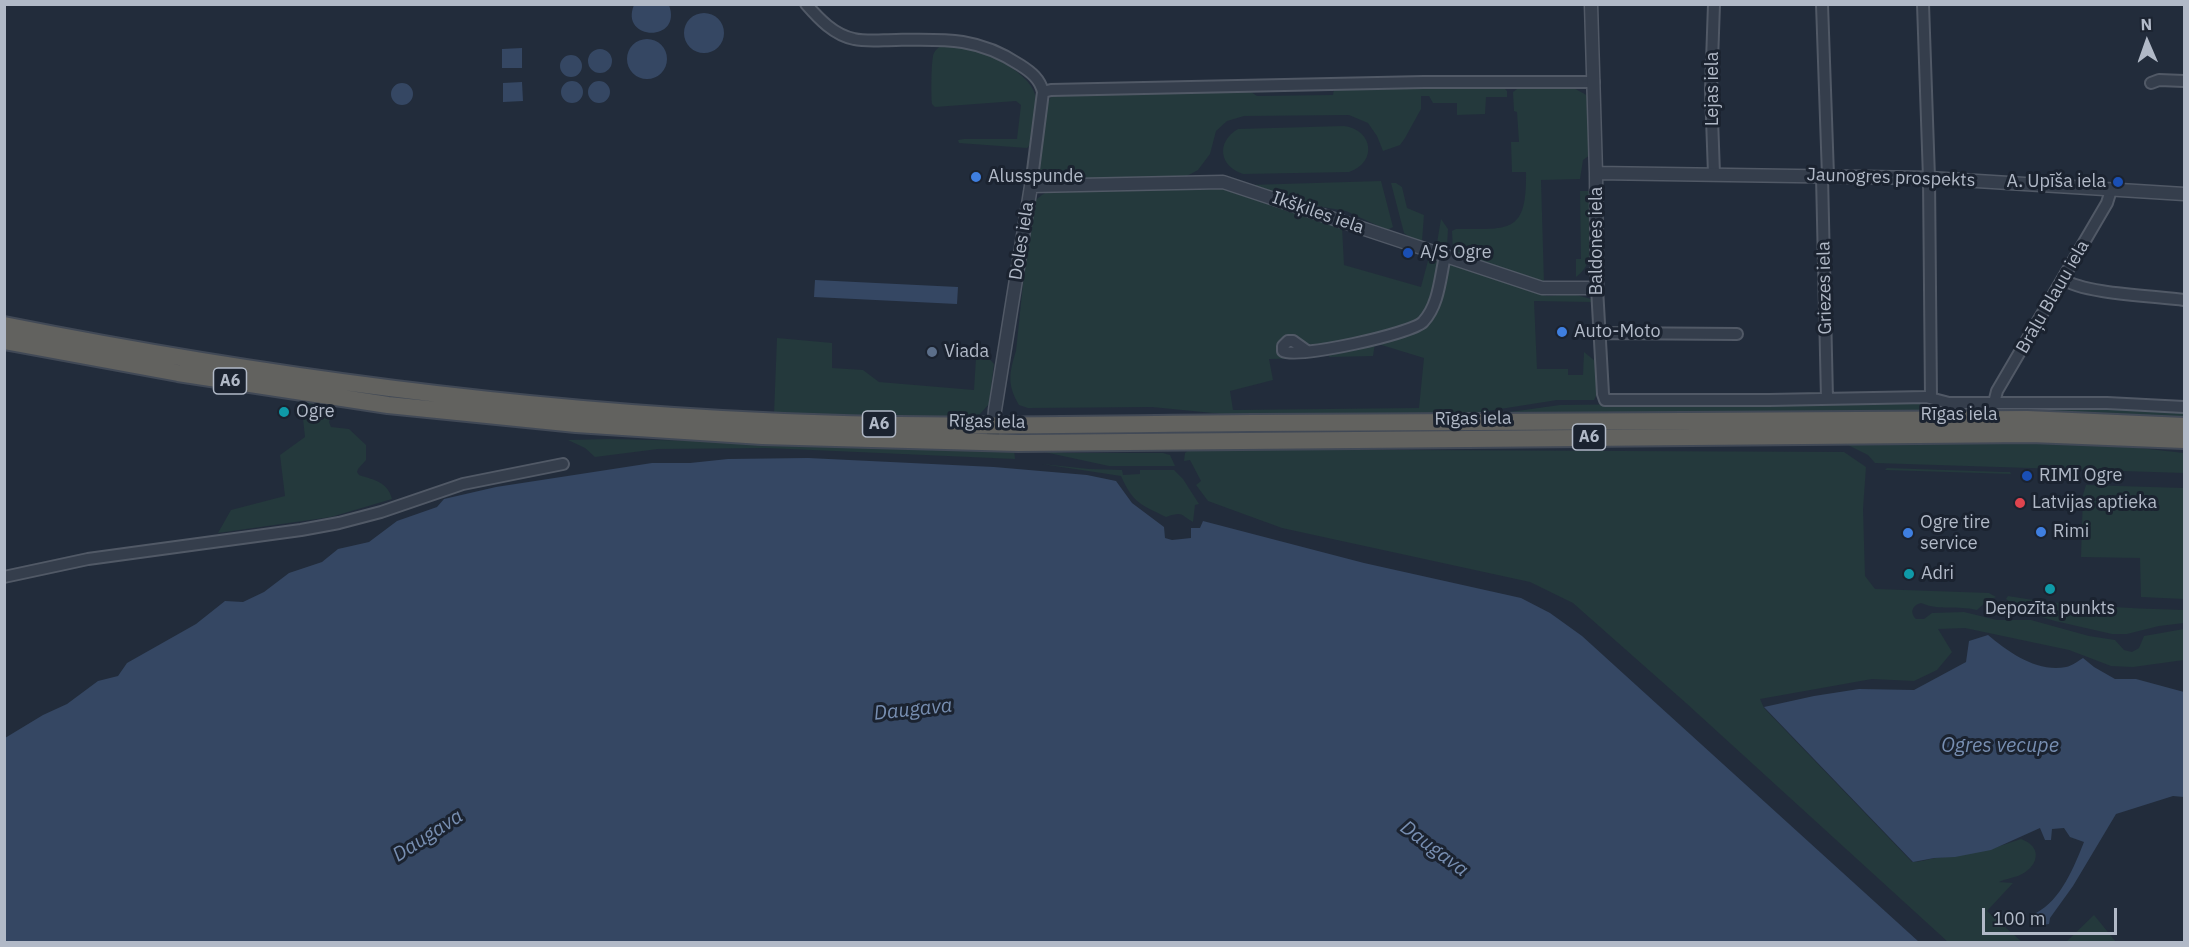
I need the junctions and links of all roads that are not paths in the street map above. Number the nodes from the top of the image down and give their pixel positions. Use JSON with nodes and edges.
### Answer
{"nodes":[{"id":1,"x":806,"y":4,"type":"edge"},
{"id":2,"x":1591,"y":4,"type":"edge"},
{"id":3,"x":1714,"y":4,"type":"edge"},
{"id":4,"x":1822,"y":4,"type":"edge"},
{"id":5,"x":1923,"y":4,"type":"edge"},
{"id":6,"x":2184,"y":81,"type":"edge"},
{"id":7,"x":1594,"y":82,"type":"junction"},
{"id":8,"x":2151,"y":83,"type":"dead end"},
{"id":9,"x":1043,"y":92,"type":"junction"},
{"id":10,"x":1596,"y":173,"type":"junction"},
{"id":11,"x":1714,"y":174,"type":"junction"},
{"id":12,"x":1825,"y":176,"type":"junction"},
{"id":13,"x":1929,"y":178,"type":"junction"},
{"id":14,"x":1031,"y":186,"type":"junction"},
{"id":15,"x":2111,"y":190,"type":"junction"},
{"id":16,"x":2184,"y":194,"type":"edge"},
{"id":17,"x":1445,"y":256,"type":"junction"},
{"id":18,"x":2063,"y":279,"type":"junction"},
{"id":19,"x":1597,"y":288,"type":"junction"},
{"id":20,"x":2184,"y":300,"type":"edge"},
{"id":21,"x":4,"y":325,"type":"edge"},
{"id":22,"x":1599,"y":333,"type":"junction"},
{"id":23,"x":1737,"y":334,"type":"dead end"},
{"id":24,"x":4,"y":341,"type":"edge"},
{"id":25,"x":1307,"y":351,"type":"dead end"},
{"id":26,"x":1931,"y":398,"type":"junction"},
{"id":27,"x":1827,"y":399,"type":"junction"},
{"id":28,"x":1994,"y":403,"type":"junction"},
{"id":29,"x":2184,"y":407,"type":"edge"},
{"id":30,"x":2184,"y":426,"type":"edge"},
{"id":31,"x":763,"y":429,"type":"junction"},
{"id":32,"x":993,"y":434,"type":"junction"},
{"id":33,"x":2184,"y":440,"type":"edge"},
{"id":34,"x":563,"y":464,"type":"dead end"},
{"id":35,"x":4,"y":577,"type":"edge"}],
"edges":[{"from":1,"to":9,"type":"street"},
{"from":2,"to":7,"type":"street","name":"Baldones iela"},
{"from":3,"to":11,"type":"street","name":"Lejas iela"},
{"from":4,"to":12,"type":"street","name":"Griezes iela"},
{"from":5,"to":13,"type":"street"},
{"from":6,"to":8,"type":"street"},
{"from":7,"to":9,"type":"street"},
{"from":7,"to":10,"type":"street","name":"Baldones iela"},
{"from":9,"to":14,"type":"street","name":"Doles iela"},
{"from":10,"to":11,"type":"street","name":"Jaunogres prospekts"},
{"from":10,"to":19,"type":"street","name":"Baldones iela"},
{"from":11,"to":12,"type":"street","name":"Jaunogres prospekts"},
{"from":12,"to":13,"type":"street","name":"Jaunogres prospekts"},
{"from":12,"to":27,"type":"street","name":"Griezes iela"},
{"from":13,"to":15,"type":"street","name":"Jaunogres prospekts"},
{"from":13,"to":26,"type":"street"},
{"from":14,"to":17,"type":"street","name":"Ikšķiles iela"},
{"from":14,"to":32,"type":"street","name":"Doles iela"},
{"from":15,"to":16,"type":"street","name":"Jaunogres prospekts"},
{"from":15,"to":18,"type":"street","name":"Brāļu Blauu iela"},
{"from":17,"to":19,"type":"street","name":"Ikšķiles iela"},
{"from":17,"to":25,"type":"street"},
{"from":18,"to":20,"type":"street"},
{"from":18,"to":28,"type":"street","name":"Brāļu Blauu iela"},
{"from":19,"to":22,"type":"street","name":"Baldones iela"},
{"from":21,"to":31,"type":"highway","number":"A6"},
{"from":22,"to":23,"type":"street"},
{"from":22,"to":27,"type":"street","name":"Baldones iela"},
{"from":24,"to":31,"type":"highway","number":"A6"},
{"from":26,"to":27,"type":"street","name":"Rīgas iela"},
{"from":26,"to":28,"type":"street","name":"Rīgas iela"},
{"from":28,"to":29,"type":"street","name":"Rīgas iela"},
{"from":30,"to":32,"type":"highway","name":"Rīgas iela","number":"A6"},
{"from":31,"to":32,"type":"highway","name":"Rīgas iela","number":"A6"},
{"from":32,"to":33,"type":"highway","name":"Rīgas iela","number":"A6"},
{"from":34,"to":35,"type":"street"}]}
